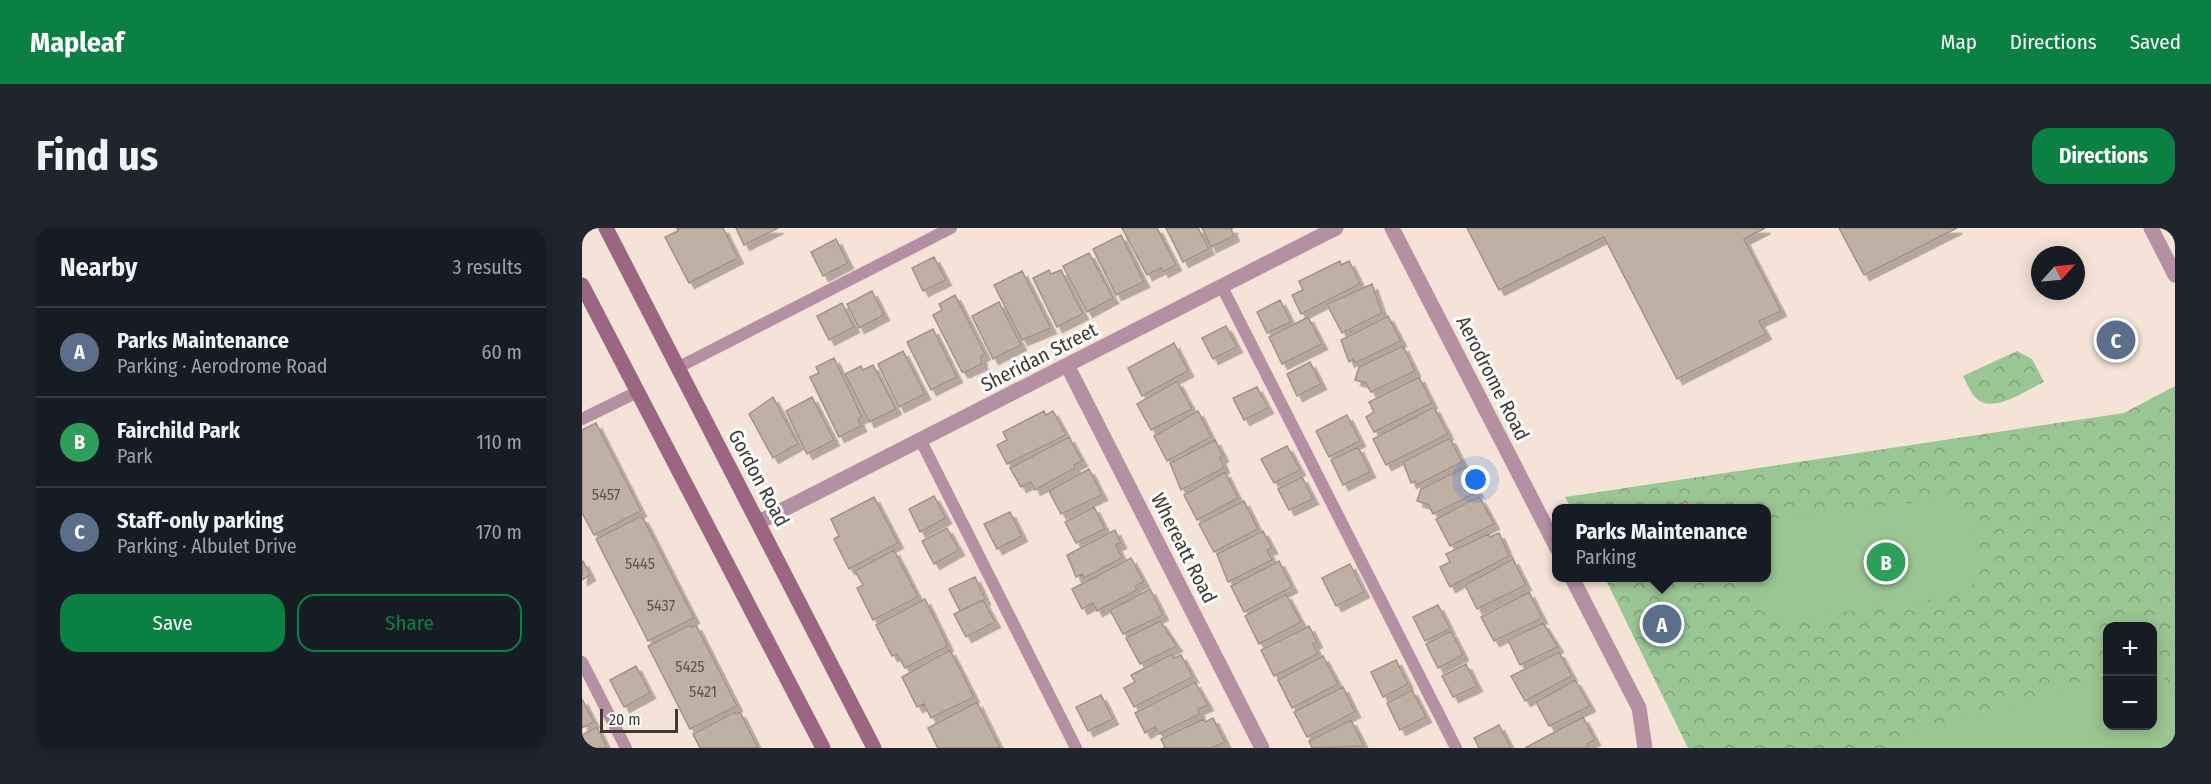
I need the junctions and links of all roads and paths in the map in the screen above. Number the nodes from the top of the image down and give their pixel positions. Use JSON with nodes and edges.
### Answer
{"nodes":[{"id":1,"x":606,"y":228,"type":"edge"},
{"id":2,"x":951,"y":228,"type":"edge"},
{"id":3,"x":1336,"y":228,"type":"edge"},
{"id":4,"x":1392,"y":228,"type":"edge"},
{"id":5,"x":2151,"y":228,"type":"edge"},
{"id":6,"x":2175,"y":274,"type":"edge"},
{"id":7,"x":582,"y":285,"type":"edge"},
{"id":8,"x":1222,"y":287,"type":"junction"},
{"id":9,"x":1068,"y":367,"type":"junction"},
{"id":10,"x":677,"y":368,"type":"junction"},
{"id":11,"x":637,"y":392,"type":"junction"},
{"id":12,"x":582,"y":419,"type":"edge"},
{"id":13,"x":921,"y":441,"type":"junction"},
{"id":14,"x":759,"y":522,"type":"junction"},
{"id":15,"x":1552,"y":538,"type":"edge"},
{"id":16,"x":1574,"y":582,"type":"edge"},
{"id":17,"x":582,"y":662,"type":"edge"},
{"id":18,"x":626,"y":748,"type":"edge"},
{"id":19,"x":823,"y":748,"type":"edge"},
{"id":20,"x":874,"y":748,"type":"edge"},
{"id":21,"x":1076,"y":748,"type":"edge"},
{"id":22,"x":1262,"y":748,"type":"edge"},
{"id":23,"x":1456,"y":748,"type":"edge"},
{"id":24,"x":1645,"y":748,"type":"edge"}],
"edges":[{"from":1,"to":10,"type":"main road","name":"Gordon Road"},
{"from":2,"to":10,"type":"lane"},
{"from":3,"to":8,"type":"street","name":"Sheridan Street"},
{"from":4,"to":15,"type":"street","name":"Aerodrome Road"},
{"from":5,"to":6,"type":"street"},
{"from":7,"to":11,"type":"main road"},
{"from":8,"to":9,"type":"street","name":"Sheridan Street"},
{"from":8,"to":23,"type":"lane"},
{"from":9,"to":13,"type":"street","name":"Sheridan Street"},
{"from":9,"to":22,"type":"street","name":"Whereatt Road"},
{"from":10,"to":14,"type":"main road","name":"Gordon Road"},
{"from":11,"to":12,"type":"lane"},
{"from":11,"to":19,"type":"main road"},
{"from":13,"to":14,"type":"street","name":"Sheridan Street"},
{"from":13,"to":21,"type":"lane"},
{"from":14,"to":20,"type":"main road","name":"Gordon Road"},
{"from":16,"to":24,"type":"street"},
{"from":17,"to":18,"type":"lane"}]}
